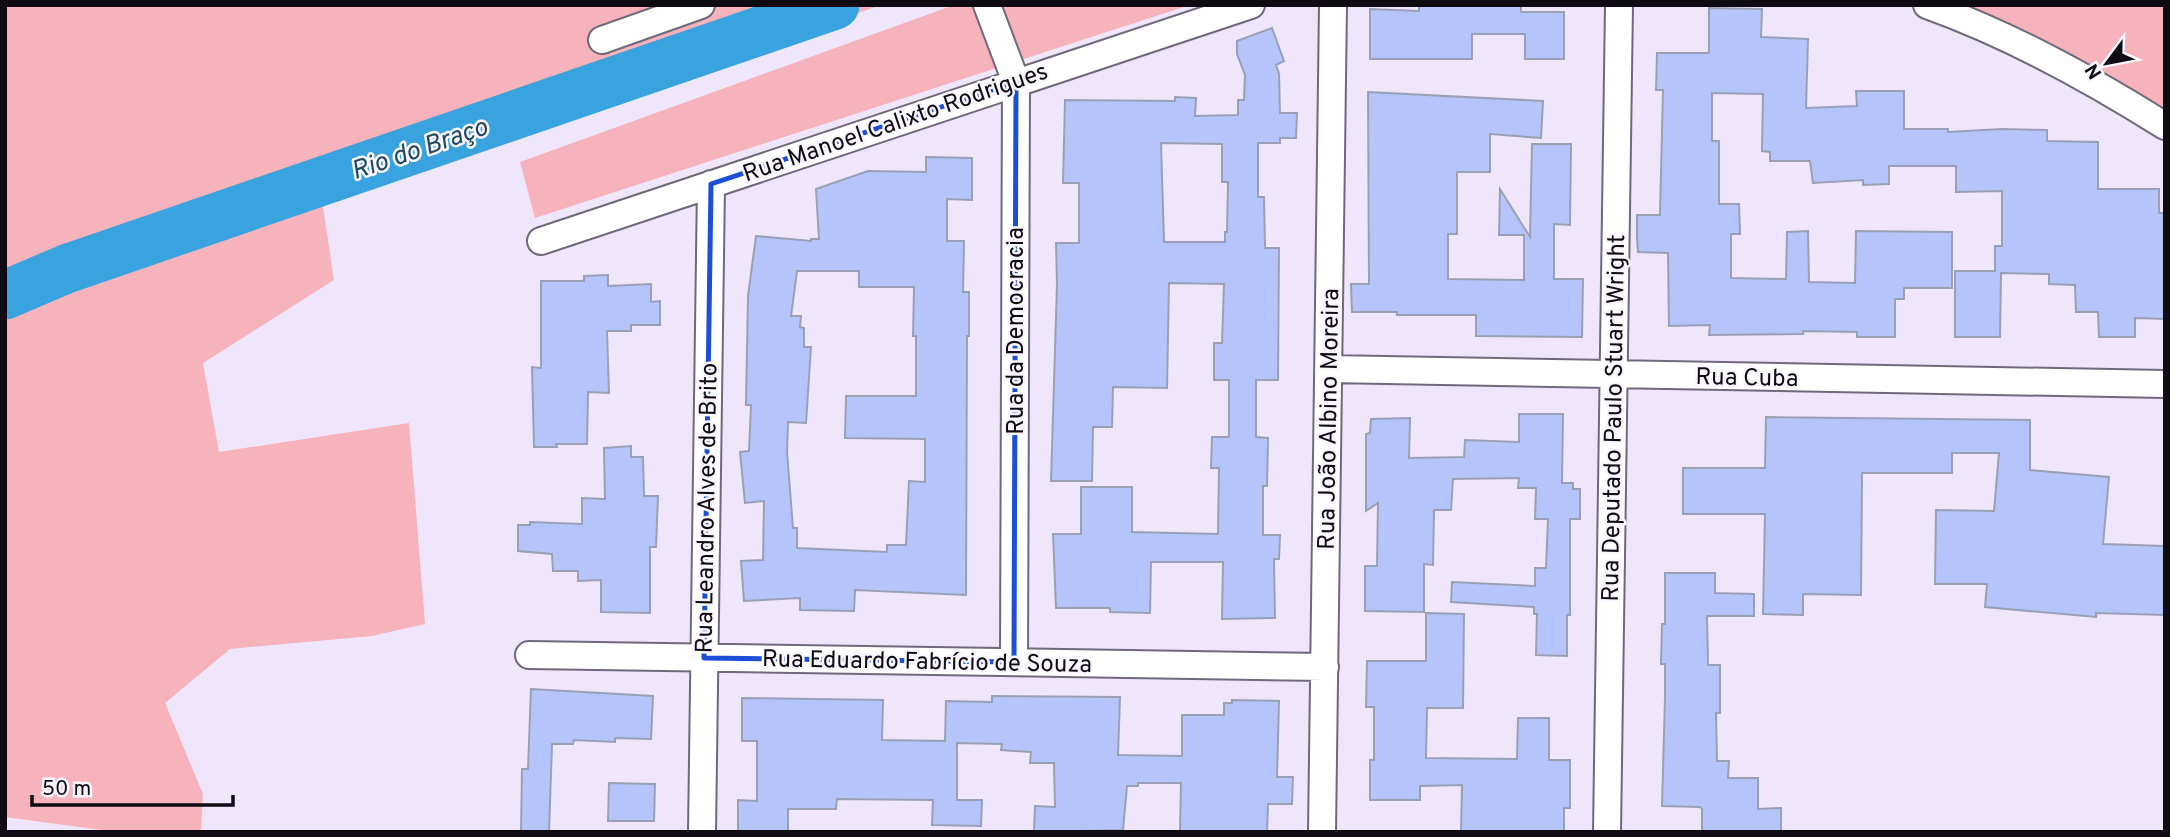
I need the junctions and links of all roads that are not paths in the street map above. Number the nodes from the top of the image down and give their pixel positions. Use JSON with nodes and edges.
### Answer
{"nodes":[{"id":1,"x":701,"y":5,"type":"edge"},
{"id":2,"x":987,"y":5,"type":"edge"},
{"id":3,"x":1251,"y":5,"type":"edge"},
{"id":4,"x":1333,"y":5,"type":"edge"},
{"id":5,"x":1619,"y":5,"type":"edge"},
{"id":6,"x":1927,"y":5,"type":"edge"},
{"id":7,"x":602,"y":40,"type":"dead end"},
{"id":8,"x":1016,"y":82,"type":"junction"},
{"id":9,"x":2165,"y":126,"type":"edge"},
{"id":10,"x":711,"y":184,"type":"junction"},
{"id":11,"x":541,"y":241,"type":"dead end"},
{"id":12,"x":1329,"y":369,"type":"junction"},
{"id":13,"x":1614,"y":374,"type":"junction"},
{"id":14,"x":2165,"y":384,"type":"edge"},
{"id":15,"x":529,"y":655,"type":"dead end"},
{"id":16,"x":704,"y":658,"type":"junction"},
{"id":17,"x":1014,"y":662,"type":"junction"},
{"id":18,"x":1325,"y":667,"type":"junction"},
{"id":19,"x":702,"y":832,"type":"edge"},
{"id":20,"x":1322,"y":832,"type":"edge"},
{"id":21,"x":1607,"y":832,"type":"edge"}],
"edges":[{"from":1,"to":7,"type":"street"},
{"from":2,"to":8,"type":"street","name":"Rua da Democracia"},
{"from":3,"to":8,"type":"street","name":"Rua Manoel Calixto Rodrigues"},
{"from":4,"to":12,"type":"street","name":"Rua João Albino Moreira"},
{"from":5,"to":13,"type":"street","name":"Rua Deputado Paulo Stuart Wright"},
{"from":6,"to":9,"type":"street"},
{"from":8,"to":10,"type":"street","name":"Rua Manoel Calixto Rodrigues"},
{"from":8,"to":17,"type":"street","name":"Rua da Democracia"},
{"from":10,"to":11,"type":"street","name":"Rua Manoel Calixto Rodrigues"},
{"from":10,"to":16,"type":"street","name":"Rua Leandro Alves de Brito"},
{"from":12,"to":13,"type":"street","name":"Rua Cuba"},
{"from":12,"to":18,"type":"street","name":"Rua João Albino Moreira"},
{"from":13,"to":14,"type":"street","name":"Rua Cuba"},
{"from":13,"to":21,"type":"street","name":"Rua Deputado Paulo Stuart Wright"},
{"from":15,"to":16,"type":"street","name":"Rua Eduardo Fabrício de Souza"},
{"from":16,"to":17,"type":"street","name":"Rua Eduardo Fabrício de Souza"},
{"from":16,"to":19,"type":"street","name":"Rua Leandro Alves de Brito"},
{"from":17,"to":18,"type":"street","name":"Rua Eduardo Fabrício de Souza"},
{"from":18,"to":20,"type":"street","name":"Rua João Albino Moreira"}]}
